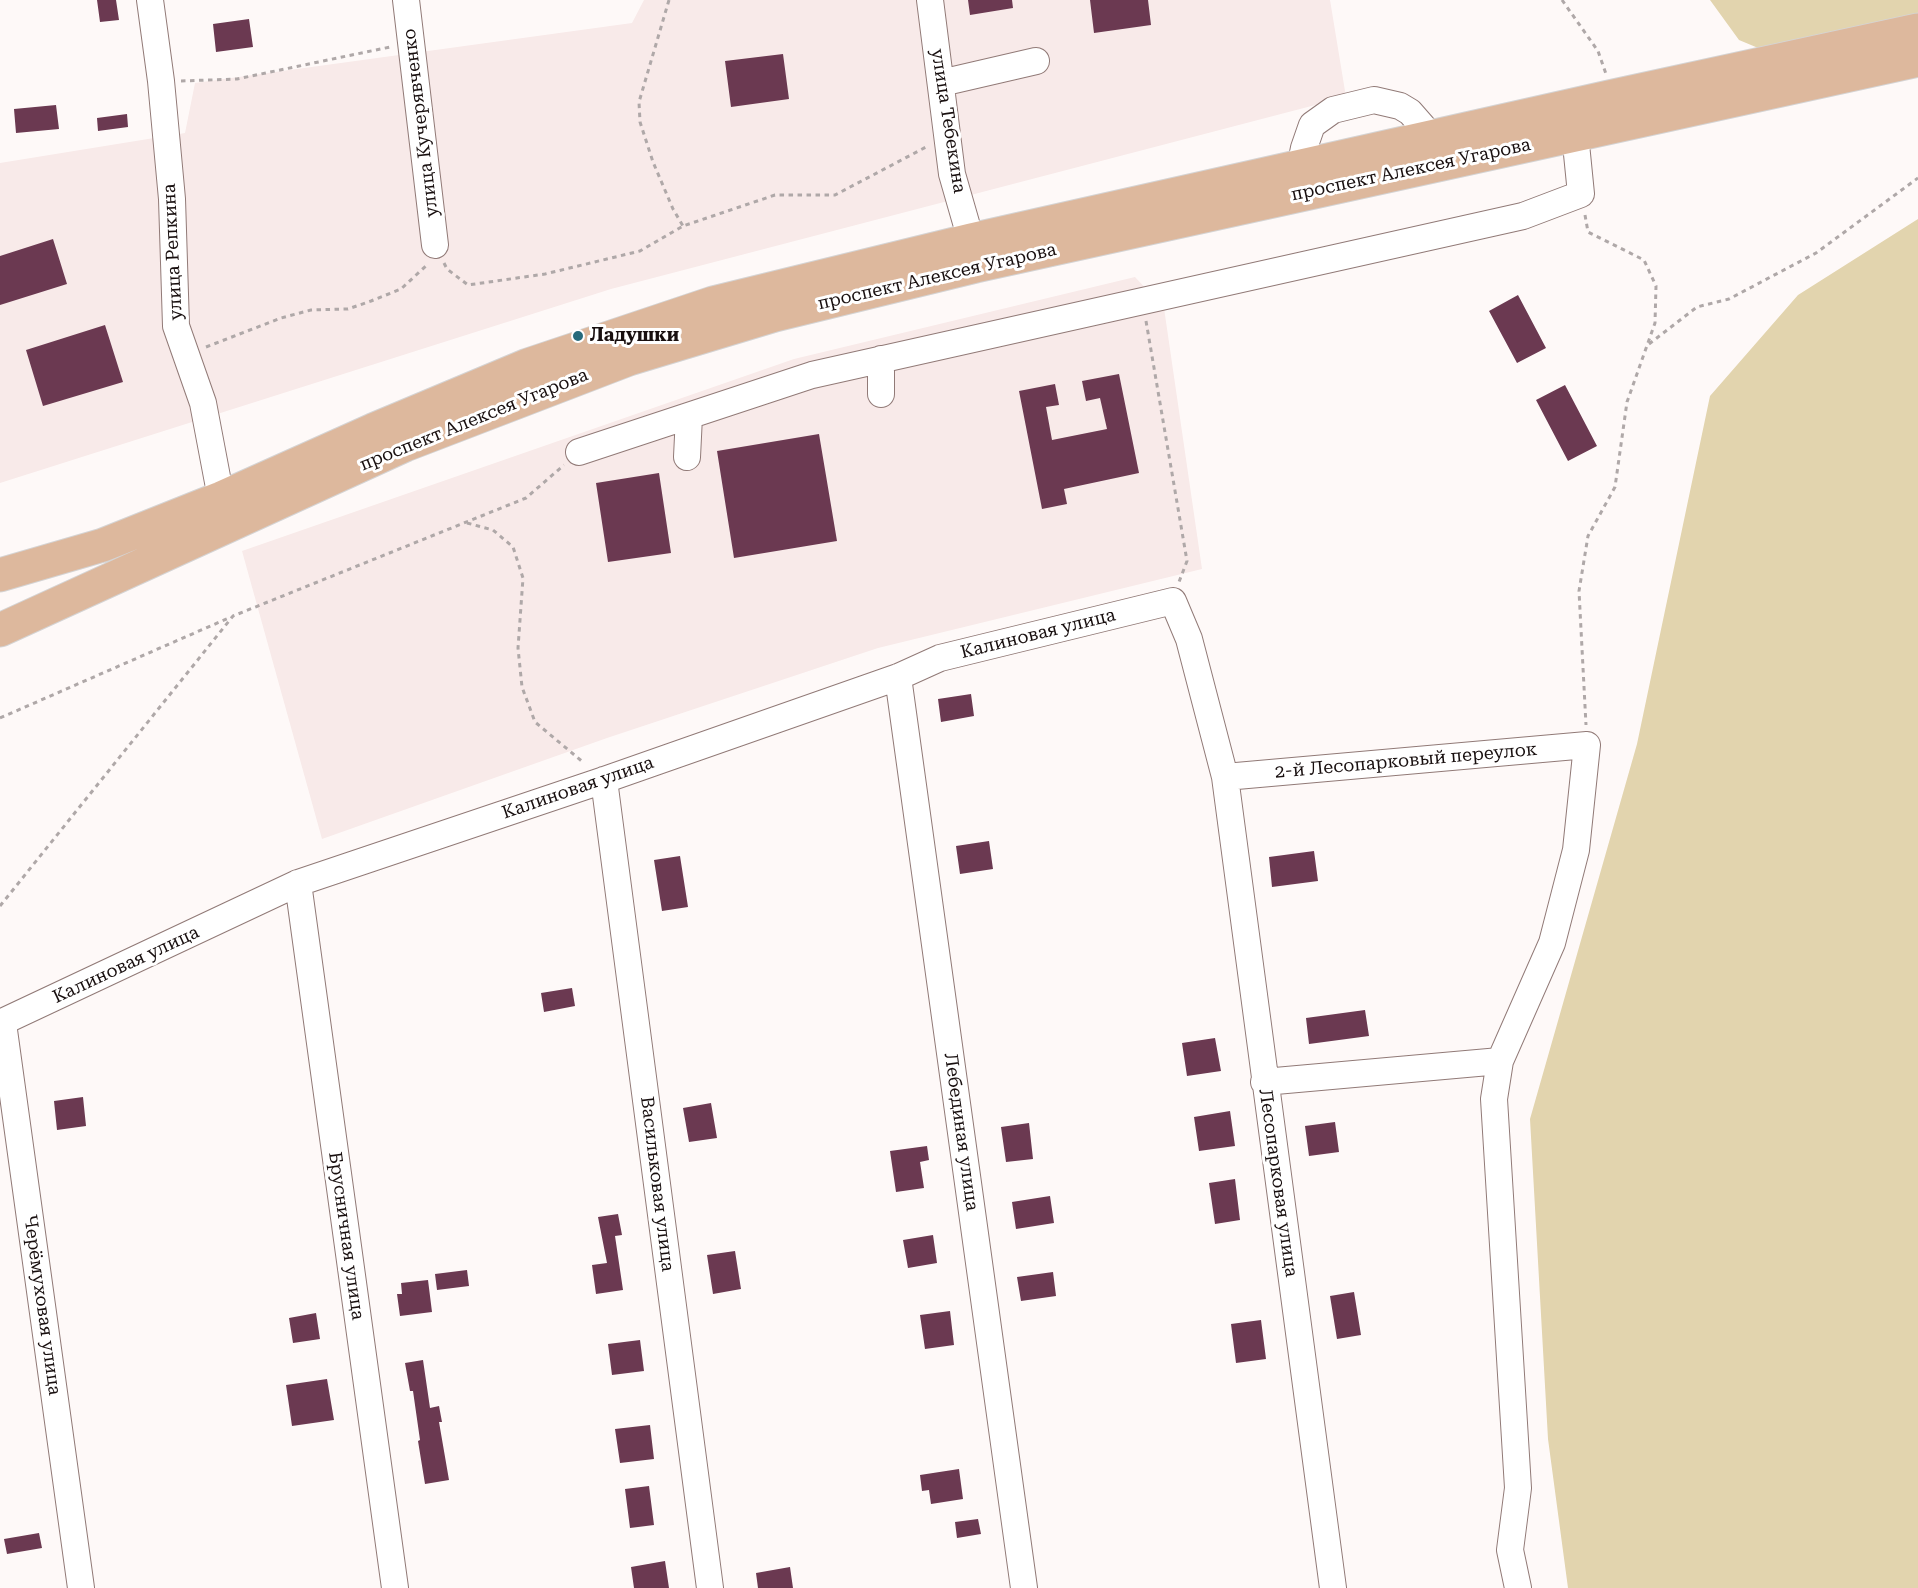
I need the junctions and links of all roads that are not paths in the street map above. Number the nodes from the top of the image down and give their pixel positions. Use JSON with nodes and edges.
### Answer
{"nodes":[{"id":1,"x":150,"y":0,"type":"edge"},
{"id":2,"x":406,"y":0,"type":"edge"},
{"id":3,"x":930,"y":0,"type":"edge"},
{"id":4,"x":1918,"y":30,"type":"edge"},
{"id":5,"x":1918,"y":60,"type":"edge"},
{"id":6,"x":1036,"y":61,"type":"dead end"},
{"id":7,"x":941,"y":82,"type":"junction"},
{"id":8,"x":1575,"y":134,"type":"junction"},
{"id":9,"x":1429,"y":138,"type":"junction"},
{"id":10,"x":1300,"y":168,"type":"junction"},
{"id":11,"x":435,"y":245,"type":"road end"},
{"id":12,"x":974,"y":253,"type":"junction"},
{"id":13,"x":880,"y":359,"type":"junction"},
{"id":14,"x":881,"y":393,"type":"dead end"},
{"id":15,"x":689,"y":416,"type":"junction"},
{"id":16,"x":579,"y":452,"type":"road end"},
{"id":17,"x":687,"y":457,"type":"dead end"},
{"id":18,"x":221,"y":498,"type":"junction"},
{"id":19,"x":0,"y":575,"type":"edge"},
{"id":20,"x":1173,"y":601,"type":"joint"},
{"id":21,"x":0,"y":630,"type":"edge"},
{"id":22,"x":898,"y":677,"type":"junction"},
{"id":23,"x":1225,"y":777,"type":"junction"},
{"id":24,"x":604,"y":780,"type":"junction"},
{"id":25,"x":298,"y":883,"type":"junction"},
{"id":26,"x":1,"y":1023,"type":"edge"},
{"id":27,"x":1500,"y":1061,"type":"junction"},
{"id":28,"x":1264,"y":1082,"type":"junction"},
{"id":29,"x":81,"y":1588,"type":"edge"},
{"id":30,"x":395,"y":1588,"type":"edge"},
{"id":31,"x":710,"y":1588,"type":"edge"},
{"id":32,"x":1023,"y":1588,"type":"edge"},
{"id":33,"x":1333,"y":1588,"type":"edge"},
{"id":34,"x":1518,"y":1588,"type":"edge"}],
"edges":[{"from":1,"to":18,"type":"street","name":"улица Репкина"},
{"from":2,"to":11,"type":"street","name":"улица Кучерявченко"},
{"from":3,"to":7,"type":"street","name":"улица Тебекина"},
{"from":4,"to":9,"type":"main road","name":"проспект Алексея Угарова"},
{"from":5,"to":8,"type":"main road","name":"проспект Алексея Угарова"},
{"from":6,"to":7,"type":"street"},
{"from":7,"to":12,"type":"street","name":"улица Тебекина"},
{"from":8,"to":12,"type":"main road","name":"проспект Алексея Угарова"},
{"from":8,"to":13,"type":"street"},
{"from":9,"to":10,"type":"main road","name":"проспект Алексея Угарова"},
{"from":9,"to":10,"type":"street"},
{"from":10,"to":12,"type":"main road","name":"проспект Алексея Угарова"},
{"from":12,"to":18,"type":"main road","name":"проспект Алексея Угарова"},
{"from":12,"to":21,"type":"main road","name":"проспект Алексея Угарова"},
{"from":13,"to":14,"type":"street"},
{"from":13,"to":15,"type":"street"},
{"from":15,"to":16,"type":"street"},
{"from":15,"to":17,"type":"street"},
{"from":18,"to":19,"type":"main road","name":"проспект Алексея Угарова"},
{"from":20,"to":22,"type":"street","name":"Калиновая улица"},
{"from":20,"to":23,"type":"street","name":"Лесопарковая улица"},
{"from":22,"to":24,"type":"street","name":"Калиновая улица"},
{"from":22,"to":32,"type":"street","name":"Лебединая улица"},
{"from":23,"to":27,"type":"street","name":"2-й Лесопарковый переулок"},
{"from":23,"to":28,"type":"street","name":"Лесопарковая улица"},
{"from":24,"to":25,"type":"street","name":"Калиновая улица"},
{"from":24,"to":31,"type":"street","name":"Васильковая улица"},
{"from":25,"to":26,"type":"street","name":"Калиновая улица"},
{"from":25,"to":30,"type":"street","name":"Брусничная улица"},
{"from":26,"to":29,"type":"street","name":"Черёмуховая улица"},
{"from":27,"to":28,"type":"street"},
{"from":27,"to":34,"type":"street"},
{"from":28,"to":33,"type":"street","name":"Лесопарковая улица"}]}
